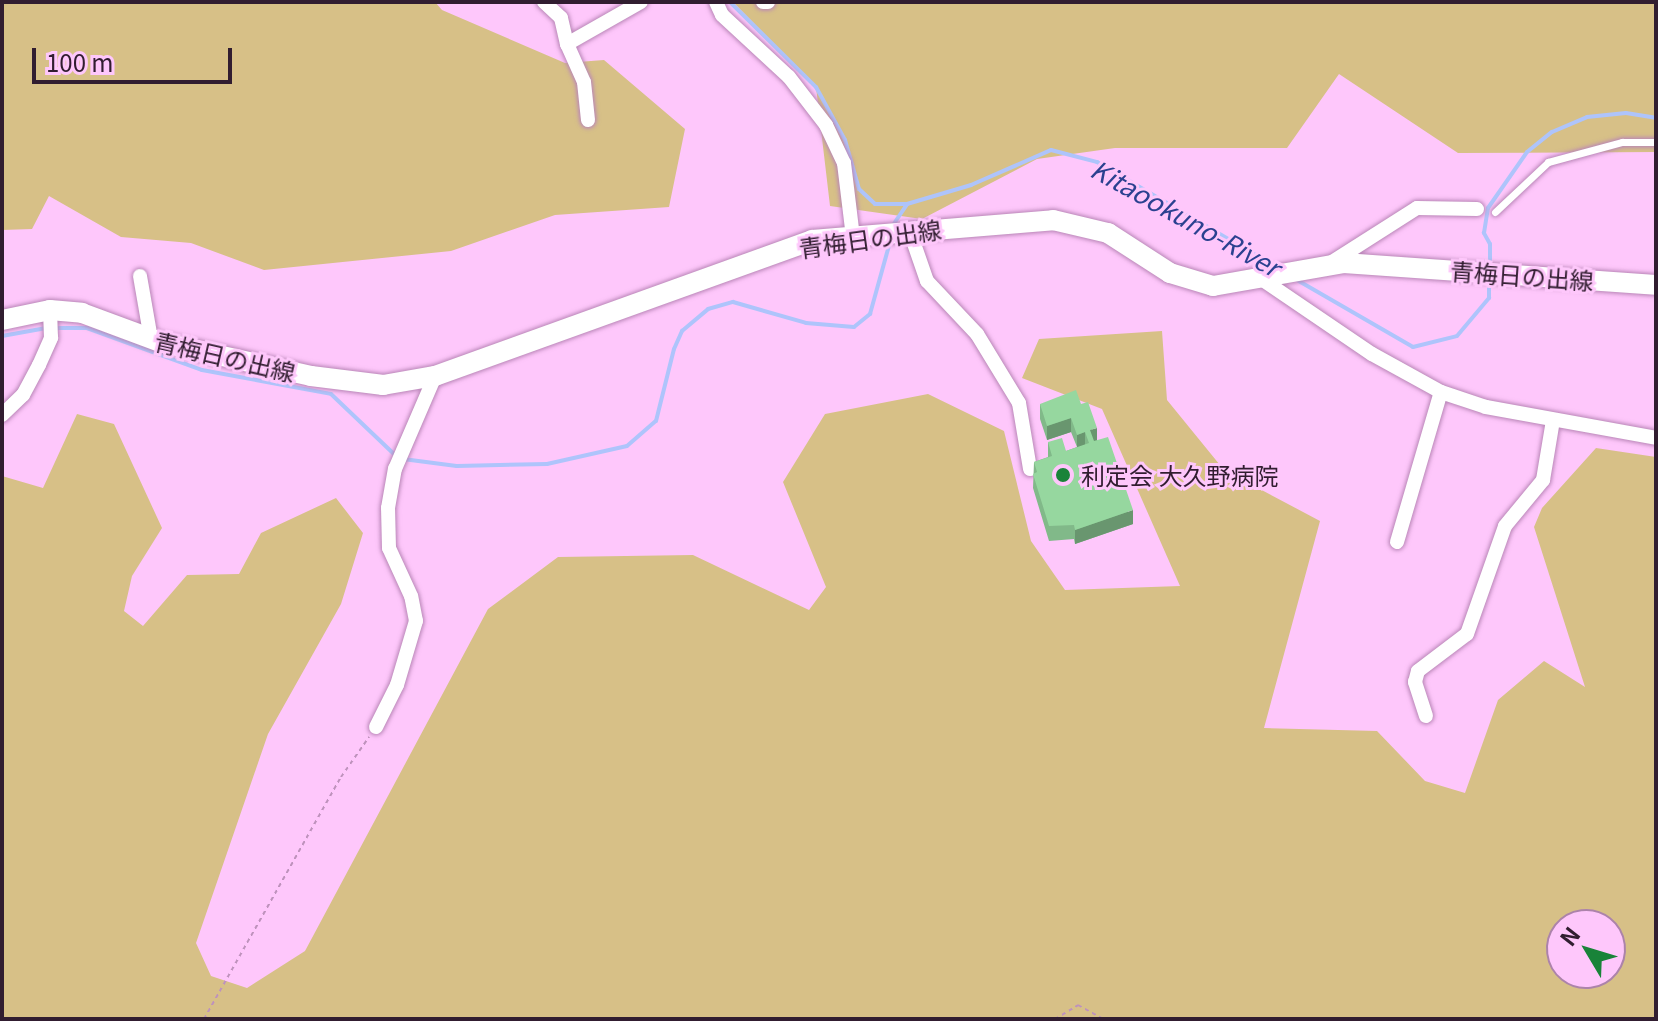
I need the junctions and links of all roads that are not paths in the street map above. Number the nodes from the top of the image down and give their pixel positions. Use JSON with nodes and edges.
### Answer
{"nodes":[{"id":1,"x":544,"y":2,"type":"edge"},
{"id":2,"x":641,"y":2,"type":"edge"},
{"id":3,"x":716,"y":2,"type":"edge"},
{"id":4,"x":567,"y":44,"type":"junction"},
{"id":5,"x":588,"y":120,"type":"dead end"},
{"id":6,"x":1656,"y":142,"type":"edge"},
{"id":7,"x":1477,"y":209,"type":"dead end"},
{"id":8,"x":1495,"y":212,"type":"dead end"},
{"id":9,"x":896,"y":233,"type":"junction"},
{"id":10,"x":853,"y":237,"type":"junction"},
{"id":11,"x":1327,"y":265,"type":"junction"},
{"id":12,"x":140,"y":276,"type":"dead end"},
{"id":13,"x":1267,"y":277,"type":"junction"},
{"id":14,"x":1656,"y":285,"type":"edge"},
{"id":15,"x":50,"y":314,"type":"junction"},
{"id":16,"x":2,"y":320,"type":"edge"},
{"id":17,"x":151,"y":339,"type":"junction"},
{"id":18,"x":435,"y":376,"type":"junction"},
{"id":19,"x":1441,"y":392,"type":"junction"},
{"id":20,"x":2,"y":415,"type":"edge"},
{"id":21,"x":1553,"y":420,"type":"junction"},
{"id":22,"x":1656,"y":438,"type":"edge"},
{"id":23,"x":1030,"y":469,"type":"dead end"},
{"id":24,"x":1397,"y":542,"type":"dead end"},
{"id":25,"x":1426,"y":716,"type":"dead end"},
{"id":26,"x":376,"y":727,"type":"road end"}],
"edges":[{"from":1,"to":4,"type":"street"},
{"from":2,"to":4,"type":"street"},
{"from":3,"to":10,"type":"street"},
{"from":4,"to":5,"type":"street"},
{"from":6,"to":8,"type":"lane"},
{"from":7,"to":11,"type":"street"},
{"from":9,"to":10,"type":"main road","name":"青梅日の出線"},
{"from":9,"to":13,"type":"main road","name":"青梅日の出線"},
{"from":9,"to":23,"type":"street"},
{"from":10,"to":18,"type":"main road","name":"青梅日の出線"},
{"from":11,"to":13,"type":"main road","name":"青梅日の出線"},
{"from":11,"to":14,"type":"main road","name":"青梅日の出線"},
{"from":12,"to":17,"type":"street"},
{"from":13,"to":19,"type":"street"},
{"from":15,"to":16,"type":"main road","name":"青梅日の出線"},
{"from":15,"to":17,"type":"main road","name":"青梅日の出線"},
{"from":15,"to":20,"type":"street"},
{"from":17,"to":18,"type":"main road","name":"青梅日の出線"},
{"from":18,"to":26,"type":"street"},
{"from":19,"to":21,"type":"street"},
{"from":19,"to":24,"type":"street"},
{"from":21,"to":22,"type":"street"},
{"from":21,"to":25,"type":"street"}]}
